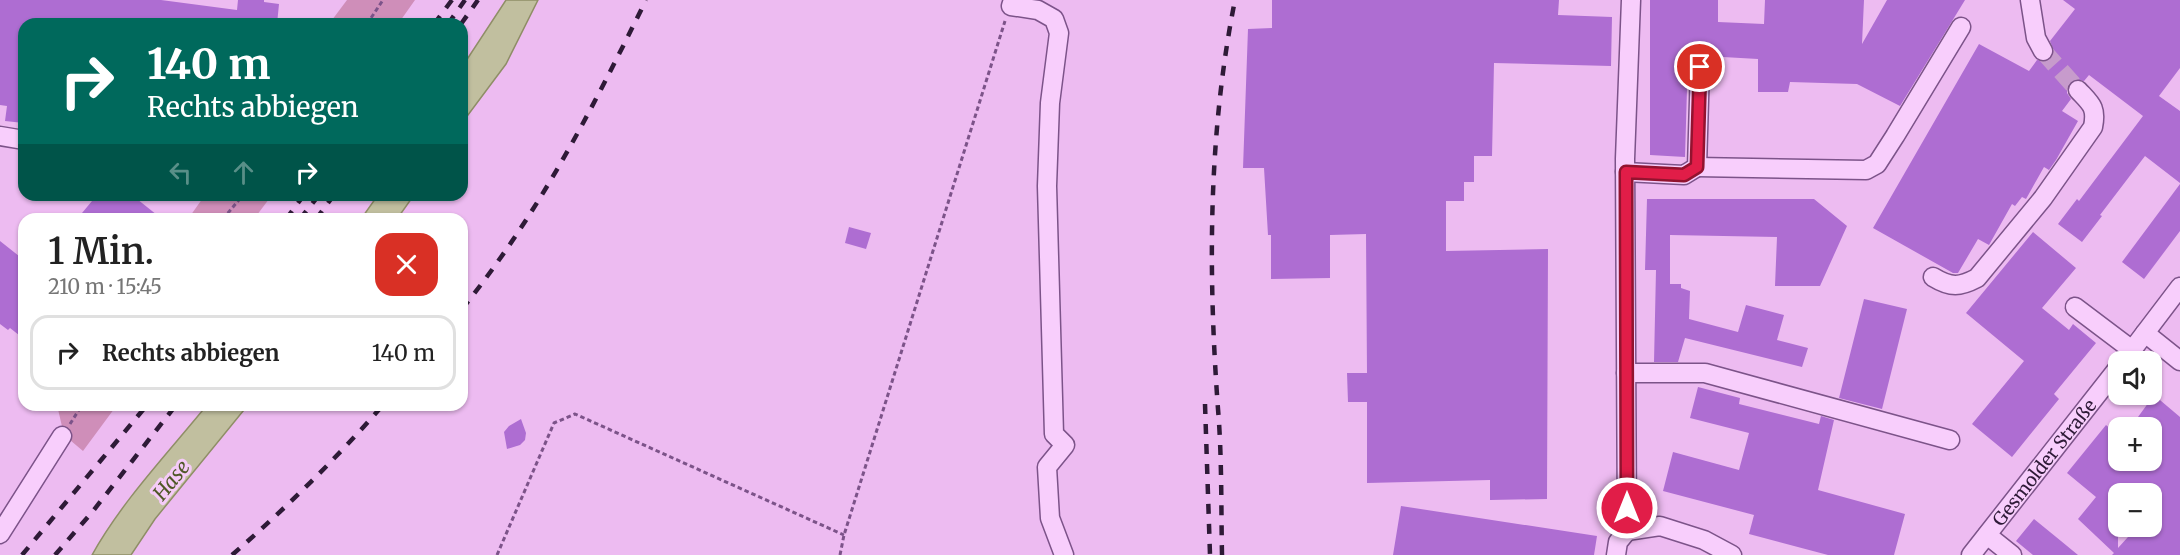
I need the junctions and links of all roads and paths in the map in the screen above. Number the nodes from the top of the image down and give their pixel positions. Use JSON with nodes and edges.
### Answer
{"nodes":[{"id":1,"x":383,"y":0,"type":"edge"},
{"id":2,"x":1631,"y":0,"type":"edge"},
{"id":3,"x":2030,"y":0,"type":"edge"},
{"id":4,"x":1012,"y":3,"type":"edge"},
{"id":5,"x":371,"y":18,"type":"edge"},
{"id":6,"x":1961,"y":27,"type":"dead end"},
{"id":7,"x":2043,"y":51,"type":"tunnel mouth"},
{"id":8,"x":1700,"y":67,"type":"dead end"},
{"id":9,"x":2078,"y":90,"type":"tunnel mouth"},
{"id":10,"x":0,"y":136,"type":"edge"},
{"id":11,"x":18,"y":139,"type":"edge"},
{"id":12,"x":1626,"y":166,"type":"junction"},
{"id":13,"x":1697,"y":167,"type":"junction"},
{"id":14,"x":238,"y":201,"type":"edge"},
{"id":15,"x":229,"y":213,"type":"edge"},
{"id":16,"x":1933,"y":277,"type":"dead end"},
{"id":17,"x":2180,"y":286,"type":"edge"},
{"id":18,"x":2074,"y":307,"type":"dead end"},
{"id":19,"x":2145,"y":333,"type":"junction"},
{"id":20,"x":2122,"y":351,"type":"edge"},
{"id":21,"x":2132,"y":351,"type":"edge"},
{"id":22,"x":2180,"y":361,"type":"edge"},
{"id":23,"x":1626,"y":373,"type":"junction"},
{"id":24,"x":2108,"y":381,"type":"edge"},
{"id":25,"x":78,"y":411,"type":"edge"},
{"id":26,"x":62,"y":436,"type":"joint"},
{"id":27,"x":1950,"y":440,"type":"dead end"},
{"id":28,"x":1627,"y":531,"type":"junction"},
{"id":29,"x":0,"y":534,"type":"edge"},
{"id":30,"x":844,"y":535,"type":"junction"},
{"id":31,"x":1987,"y":535,"type":"junction"},
{"id":32,"x":497,"y":555,"type":"edge"},
{"id":33,"x":840,"y":555,"type":"edge"},
{"id":34,"x":1064,"y":555,"type":"edge"},
{"id":35,"x":1616,"y":555,"type":"edge"},
{"id":36,"x":1732,"y":555,"type":"edge"},
{"id":37,"x":1971,"y":555,"type":"edge"},
{"id":38,"x":2013,"y":555,"type":"edge"}],
"edges":[{"from":1,"to":5,"type":"path"},
{"from":2,"to":12,"type":"street"},
{"from":3,"to":7,"type":"street"},
{"from":4,"to":30,"type":"path"},
{"from":4,"to":34,"type":"street"},
{"from":6,"to":13,"type":"street"},
{"from":8,"to":13,"type":"street"},
{"from":9,"to":16,"type":"street"},
{"from":10,"to":11,"type":"street"},
{"from":12,"to":13,"type":"street"},
{"from":12,"to":23,"type":"street"},
{"from":14,"to":15,"type":"path"},
{"from":17,"to":19,"type":"street"},
{"from":18,"to":20,"type":"street"},
{"from":19,"to":21,"type":"street"},
{"from":19,"to":22,"type":"street"},
{"from":23,"to":27,"type":"street"},
{"from":23,"to":28,"type":"street"},
{"from":24,"to":31,"type":"street","name":"Gesmolder Straße"},
{"from":25,"to":26,"type":"path"},
{"from":26,"to":29,"type":"street"},
{"from":28,"to":35,"type":"street"},
{"from":28,"to":36,"type":"street"},
{"from":30,"to":32,"type":"path"},
{"from":30,"to":33,"type":"path"},
{"from":31,"to":37,"type":"street","name":"Gesmolder Straße"},
{"from":31,"to":38,"type":"street"}]}
